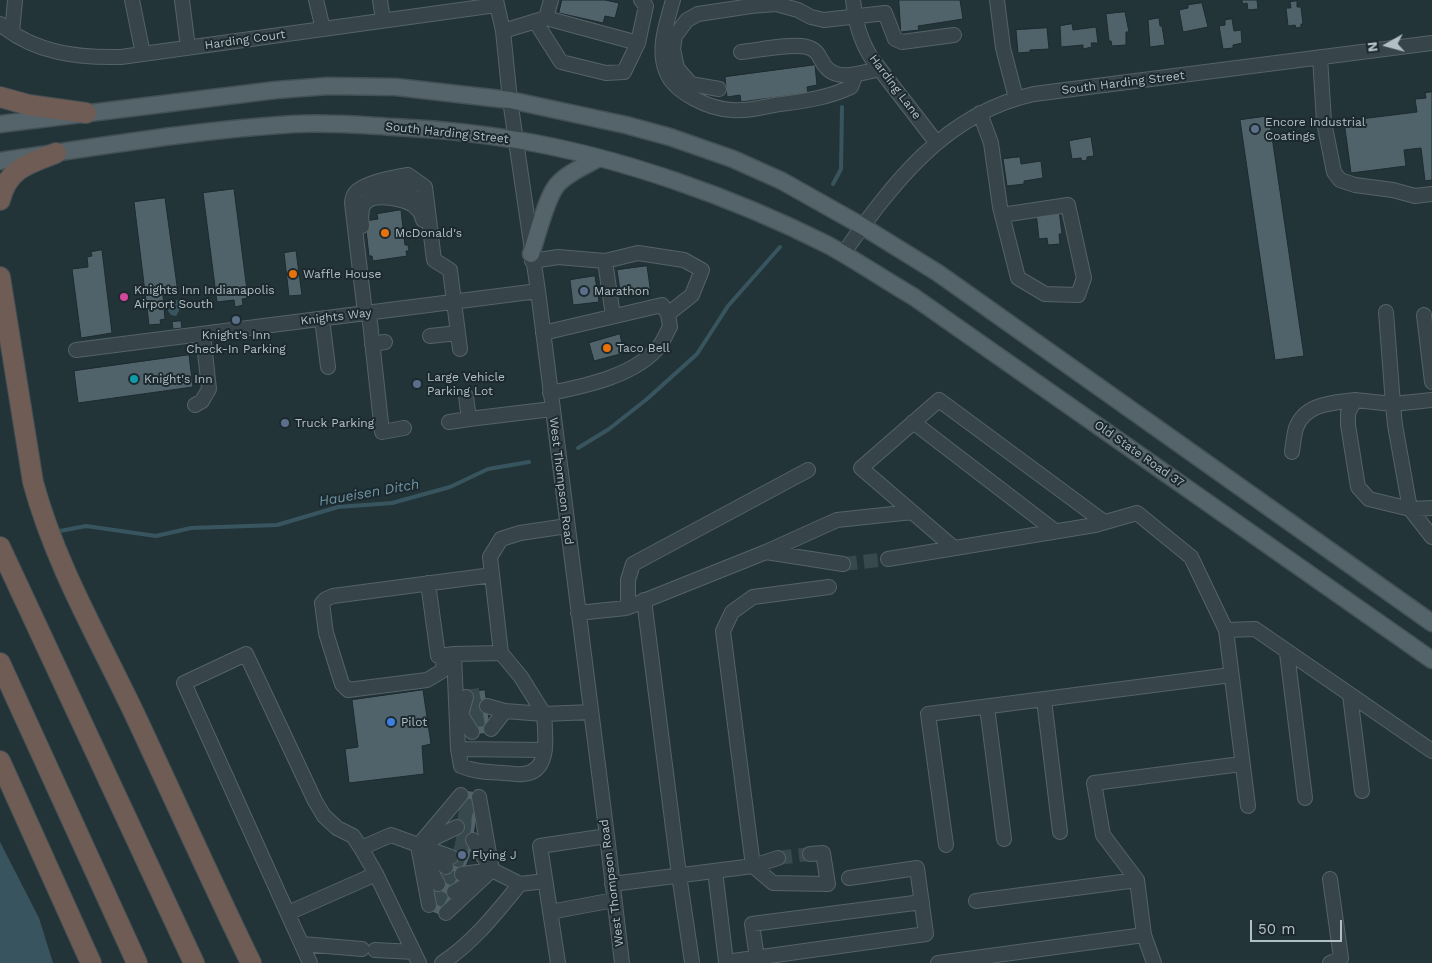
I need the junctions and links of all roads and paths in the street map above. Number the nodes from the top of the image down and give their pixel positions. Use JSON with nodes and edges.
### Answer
{"nodes":[{"id":1,"x":15,"y":0,"type":"edge"},
{"id":2,"x":132,"y":0,"type":"edge"},
{"id":3,"x":182,"y":0,"type":"edge"},
{"id":4,"x":316,"y":0,"type":"edge"},
{"id":5,"x":380,"y":0,"type":"edge"},
{"id":6,"x":551,"y":0,"type":"edge"},
{"id":7,"x":641,"y":0,"type":"edge"},
{"id":8,"x":673,"y":0,"type":"edge"},
{"id":9,"x":853,"y":0,"type":"edge"},
{"id":10,"x":997,"y":0,"type":"edge"},
{"id":11,"x":496,"y":2,"type":"edge"},
{"id":12,"x":855,"y":16,"type":"junction"},
{"id":13,"x":541,"y":19,"type":"junction"},
{"id":14,"x":383,"y":20,"type":"junction"},
{"id":15,"x":0,"y":24,"type":"edge"},
{"id":16,"x":322,"y":29,"type":"junction"},
{"id":17,"x":503,"y":31,"type":"junction"},
{"id":18,"x":12,"y":32,"type":"junction"},
{"id":19,"x":954,"y":35,"type":"dead end"},
{"id":20,"x":638,"y":43,"type":"junction"},
{"id":21,"x":1432,"y":43,"type":"edge"},
{"id":22,"x":188,"y":48,"type":"junction"},
{"id":23,"x":741,"y":52,"type":"dead end"},
{"id":24,"x":143,"y":54,"type":"junction"},
{"id":25,"x":1320,"y":57,"type":"junction"},
{"id":26,"x":880,"y":69,"type":"junction"},
{"id":27,"x":856,"y":74,"type":"junction"},
{"id":28,"x":719,"y":89,"type":"dead end"},
{"id":29,"x":0,"y":97,"type":"edge"},
{"id":30,"x":1016,"y":98,"type":"junction"},
{"id":31,"x":510,"y":100,"type":"junction"},
{"id":32,"x":86,"y":113,"type":"junction"},
{"id":33,"x":980,"y":113,"type":"junction"},
{"id":34,"x":0,"y":124,"type":"edge"},
{"id":35,"x":515,"y":140,"type":"junction"},
{"id":36,"x":936,"y":142,"type":"junction"},
{"id":37,"x":56,"y":153,"type":"junction"},
{"id":38,"x":599,"y":158,"type":"junction"},
{"id":39,"x":0,"y":161,"type":"edge"},
{"id":40,"x":1432,"y":194,"type":"edge"},
{"id":41,"x":0,"y":200,"type":"edge"},
{"id":42,"x":1002,"y":215,"type":"junction"},
{"id":43,"x":862,"y":226,"type":"junction"},
{"id":44,"x":842,"y":254,"type":"junction"},
{"id":45,"x":532,"y":258,"type":"junction"},
{"id":46,"x":434,"y":260,"type":"junction"},
{"id":47,"x":606,"y":261,"type":"junction"},
{"id":48,"x":0,"y":277,"type":"edge"},
{"id":49,"x":362,"y":288,"type":"junction"},
{"id":50,"x":538,"y":291,"type":"junction"},
{"id":51,"x":454,"y":302,"type":"junction"},
{"id":52,"x":1386,"y":312,"type":"dead end"},
{"id":53,"x":367,"y":313,"type":"junction"},
{"id":54,"x":668,"y":314,"type":"junction"},
{"id":55,"x":1424,"y":315,"type":"dead end"},
{"id":56,"x":613,"y":316,"type":"junction"},
{"id":57,"x":322,"y":319,"type":"junction"},
{"id":58,"x":543,"y":332,"type":"junction"},
{"id":59,"x":458,"y":333,"type":"junction"},
{"id":60,"x":203,"y":334,"type":"junction"},
{"id":61,"x":430,"y":336,"type":"dead end"},
{"id":62,"x":460,"y":349,"type":"dead end"},
{"id":63,"x":76,"y":350,"type":"dead end"},
{"id":64,"x":328,"y":367,"type":"dead end"},
{"id":65,"x":1432,"y":382,"type":"edge"},
{"id":66,"x":550,"y":393,"type":"junction"},
{"id":67,"x":466,"y":396,"type":"dead end"},
{"id":68,"x":1354,"y":400,"type":"junction"},
{"id":69,"x":1432,"y":400,"type":"edge"},
{"id":70,"x":1393,"y":404,"type":"junction"},
{"id":71,"x":195,"y":405,"type":"dead end"},
{"id":72,"x":552,"y":409,"type":"junction"},
{"id":73,"x":469,"y":419,"type":"junction"},
{"id":74,"x":450,"y":422,"type":"dead end"},
{"id":75,"x":913,"y":422,"type":"junction"},
{"id":76,"x":404,"y":428,"type":"dead end"},
{"id":77,"x":1292,"y":452,"type":"dead end"},
{"id":78,"x":808,"y":470,"type":"dead end"},
{"id":79,"x":1432,"y":508,"type":"edge"},
{"id":80,"x":1410,"y":509,"type":"junction"},
{"id":81,"x":912,"y":512,"type":"junction"},
{"id":82,"x":1104,"y":522,"type":"junction"},
{"id":83,"x":567,"y":526,"type":"junction"},
{"id":84,"x":1055,"y":532,"type":"junction"},
{"id":85,"x":1432,"y":537,"type":"edge"},
{"id":86,"x":0,"y":547,"type":"edge"},
{"id":87,"x":954,"y":548,"type":"junction"},
{"id":88,"x":766,"y":552,"type":"junction"},
{"id":89,"x":888,"y":558,"type":"tunnel mouth"},
{"id":90,"x":843,"y":564,"type":"tunnel mouth"},
{"id":91,"x":492,"y":574,"type":"junction"},
{"id":92,"x":428,"y":583,"type":"junction"},
{"id":93,"x":829,"y":587,"type":"dead end"},
{"id":94,"x":644,"y":600,"type":"junction"},
{"id":95,"x":628,"y":607,"type":"junction"},
{"id":96,"x":578,"y":613,"type":"junction"},
{"id":97,"x":1432,"y":623,"type":"edge"},
{"id":98,"x":1226,"y":630,"type":"junction"},
{"id":99,"x":501,"y":653,"type":"junction"},
{"id":100,"x":1287,"y":653,"type":"junction"},
{"id":101,"x":450,"y":654,"type":"junction"},
{"id":102,"x":1432,"y":660,"type":"edge"},
{"id":103,"x":0,"y":663,"type":"edge"},
{"id":104,"x":1231,"y":675,"type":"junction"},
{"id":105,"x":1350,"y":695,"type":"junction"},
{"id":106,"x":1044,"y":700,"type":"junction"},
{"id":107,"x":987,"y":707,"type":"junction"},
{"id":108,"x":505,"y":711,"type":"junction"},
{"id":109,"x":590,"y":712,"type":"junction"},
{"id":110,"x":544,"y":714,"type":"junction"},
{"id":111,"x":458,"y":749,"type":"junction"},
{"id":112,"x":545,"y":750,"type":"junction"},
{"id":113,"x":1432,"y":751,"type":"edge"},
{"id":114,"x":0,"y":761,"type":"edge"},
{"id":115,"x":1241,"y":764,"type":"junction"},
{"id":116,"x":1362,"y":791,"type":"dead end"},
{"id":117,"x":1305,"y":798,"type":"dead end"},
{"id":118,"x":1248,"y":806,"type":"dead end"},
{"id":119,"x":1060,"y":832,"type":"dead end"},
{"id":120,"x":607,"y":836,"type":"junction"},
{"id":121,"x":1004,"y":838,"type":"dead end"},
{"id":122,"x":946,"y":844,"type":"dead end"},
{"id":123,"x":418,"y":846,"type":"junction"},
{"id":124,"x":361,"y":848,"type":"junction"},
{"id":125,"x":449,"y":851,"type":"junction"},
{"id":126,"x":810,"y":854,"type":"tunnel mouth"},
{"id":127,"x":466,"y":856,"type":"junction"},
{"id":128,"x":778,"y":858,"type":"tunnel mouth"},
{"id":129,"x":753,"y":866,"type":"junction"},
{"id":130,"x":492,"y":870,"type":"junction"},
{"id":131,"x":715,"y":871,"type":"junction"},
{"id":132,"x":96,"y":874,"type":"junction"},
{"id":133,"x":376,"y":874,"type":"junction"},
{"id":134,"x":679,"y":875,"type":"junction"},
{"id":135,"x":849,"y":878,"type":"dead end"},
{"id":136,"x":1330,"y":879,"type":"dead end"},
{"id":137,"x":1137,"y":880,"type":"junction"},
{"id":138,"x":545,"y":881,"type":"junction"},
{"id":139,"x":520,"y":884,"type":"junction"},
{"id":140,"x":612,"y":884,"type":"junction"},
{"id":141,"x":614,"y":900,"type":"junction"},
{"id":142,"x":976,"y":901,"type":"dead end"},
{"id":143,"x":922,"y":902,"type":"junction"},
{"id":144,"x":550,"y":912,"type":"junction"},
{"id":145,"x":288,"y":914,"type":"junction"},
{"id":146,"x":1144,"y":935,"type":"junction"},
{"id":147,"x":302,"y":944,"type":"junction"},
{"id":148,"x":416,"y":958,"type":"edge"},
{"id":149,"x":757,"y":958,"type":"junction"},
{"id":150,"x":692,"y":962,"type":"dead end"},
{"id":151,"x":91,"y":963,"type":"edge"},
{"id":152,"x":130,"y":963,"type":"edge"},
{"id":153,"x":137,"y":963,"type":"edge"},
{"id":154,"x":194,"y":963,"type":"edge"},
{"id":155,"x":251,"y":963,"type":"edge"},
{"id":156,"x":310,"y":963,"type":"edge"},
{"id":157,"x":442,"y":963,"type":"edge"},
{"id":158,"x":558,"y":963,"type":"edge"},
{"id":159,"x":622,"y":963,"type":"edge"},
{"id":160,"x":938,"y":963,"type":"edge"},
{"id":161,"x":1154,"y":963,"type":"edge"},
{"id":162,"x":1330,"y":963,"type":"edge"}],
"edges":[{"from":1,"to":18,"type":"street"},
{"from":2,"to":24,"type":"street"},
{"from":3,"to":22,"type":"street"},
{"from":4,"to":16,"type":"street"},
{"from":5,"to":14,"type":"street"},
{"from":6,"to":13,"type":"street"},
{"from":7,"to":20,"type":"street"},
{"from":8,"to":27,"type":"street"},
{"from":9,"to":12,"type":"street","name":"Harding Lane"},
{"from":10,"to":30,"type":"street"},
{"from":11,"to":14,"type":"street","name":"Harding Court"},
{"from":11,"to":17,"type":"street","name":"West Thompson Road"},
{"from":12,"to":19,"type":"street"},
{"from":12,"to":26,"type":"street","name":"Harding Lane"},
{"from":12,"to":28,"type":"street"},
{"from":13,"to":17,"type":"street"},
{"from":13,"to":20,"type":"street"},
{"from":13,"to":20,"type":"street"},
{"from":14,"to":16,"type":"street","name":"Harding Court"},
{"from":15,"to":18,"type":"street","name":"Harding Court"},
{"from":16,"to":22,"type":"street","name":"Harding Court"},
{"from":17,"to":31,"type":"street","name":"West Thompson Road"},
{"from":18,"to":24,"type":"street","name":"Harding Court"},
{"from":21,"to":25,"type":"street","name":"South Harding Street"},
{"from":22,"to":24,"type":"street","name":"Harding Court"},
{"from":23,"to":27,"type":"street"},
{"from":25,"to":30,"type":"street","name":"South Harding Street"},
{"from":25,"to":40,"type":"street"},
{"from":26,"to":27,"type":"street"},
{"from":26,"to":36,"type":"street","name":"Harding Lane"},
{"from":29,"to":32,"type":"highway"},
{"from":30,"to":33,"type":"street","name":"South Harding Street"},
{"from":31,"to":32,"type":"main road"},
{"from":31,"to":35,"type":"street","name":"West Thompson Road"},
{"from":31,"to":43,"type":"main road"},
{"from":32,"to":34,"type":"main road"},
{"from":33,"to":36,"type":"street","name":"South Harding Street"},
{"from":33,"to":42,"type":"street"},
{"from":35,"to":37,"type":"main road","name":"South Harding Street"},
{"from":35,"to":38,"type":"main road","name":"South Harding Street"},
{"from":35,"to":45,"type":"street","name":"West Thompson Road"},
{"from":36,"to":43,"type":"street","name":"South Harding Street"},
{"from":37,"to":39,"type":"main road","name":"South Harding Street"},
{"from":37,"to":41,"type":"highway"},
{"from":38,"to":44,"type":"main road","name":"South Harding Street"},
{"from":38,"to":45,"type":"main road"},
{"from":42,"to":42,"type":"street"},
{"from":43,"to":44,"type":"street","name":"South Harding Street"},
{"from":43,"to":97,"type":"main road"},
{"from":44,"to":102,"type":"main road","name":"Old State Road 37"},
{"from":45,"to":47,"type":"street"},
{"from":45,"to":50,"type":"street","name":"West Thompson Road"},
{"from":46,"to":49,"type":"street"},
{"from":46,"to":49,"type":"street"},
{"from":46,"to":51,"type":"street"},
{"from":47,"to":54,"type":"street"},
{"from":47,"to":56,"type":"street"},
{"from":48,"to":155,"type":"highway"},
{"from":49,"to":53,"type":"street"},
{"from":50,"to":51,"type":"street","name":"Knights Way"},
{"from":50,"to":58,"type":"street","name":"West Thompson Road"},
{"from":51,"to":53,"type":"street","name":"Knights Way"},
{"from":51,"to":59,"type":"street"},
{"from":52,"to":70,"type":"street"},
{"from":53,"to":57,"type":"street","name":"Knights Way"},
{"from":53,"to":76,"type":"street"},
{"from":54,"to":56,"type":"street"},
{"from":54,"to":66,"type":"street"},
{"from":55,"to":65,"type":"street"},
{"from":56,"to":58,"type":"street"},
{"from":57,"to":60,"type":"street","name":"Knights Way"},
{"from":57,"to":64,"type":"street"},
{"from":58,"to":66,"type":"street","name":"West Thompson Road"},
{"from":59,"to":61,"type":"street"},
{"from":59,"to":62,"type":"street"},
{"from":60,"to":63,"type":"street","name":"Knights Way"},
{"from":60,"to":71,"type":"street"},
{"from":66,"to":72,"type":"street","name":"West Thompson Road"},
{"from":67,"to":73,"type":"street"},
{"from":68,"to":70,"type":"street"},
{"from":68,"to":77,"type":"street"},
{"from":68,"to":80,"type":"street"},
{"from":69,"to":70,"type":"street"},
{"from":70,"to":80,"type":"street"},
{"from":72,"to":73,"type":"street"},
{"from":72,"to":83,"type":"street","name":"West Thompson Road"},
{"from":73,"to":74,"type":"street"},
{"from":75,"to":81,"type":"street"},
{"from":75,"to":82,"type":"street"},
{"from":75,"to":84,"type":"street"},
{"from":78,"to":95,"type":"street"},
{"from":79,"to":80,"type":"street"},
{"from":80,"to":85,"type":"street"},
{"from":81,"to":87,"type":"street"},
{"from":81,"to":88,"type":"street"},
{"from":82,"to":84,"type":"street"},
{"from":82,"to":98,"type":"street"},
{"from":83,"to":91,"type":"street"},
{"from":83,"to":96,"type":"street","name":"West Thompson Road"},
{"from":84,"to":87,"type":"street"},
{"from":86,"to":154,"type":"highway"},
{"from":87,"to":89,"type":"street"},
{"from":88,"to":90,"type":"street"},
{"from":88,"to":94,"type":"street"},
{"from":91,"to":92,"type":"street"},
{"from":91,"to":99,"type":"street"},
{"from":92,"to":101,"type":"street"},
{"from":92,"to":101,"type":"street"},
{"from":93,"to":129,"type":"street"},
{"from":94,"to":95,"type":"street"},
{"from":94,"to":134,"type":"street"},
{"from":95,"to":96,"type":"street"},
{"from":96,"to":109,"type":"street","name":"West Thompson Road"},
{"from":98,"to":100,"type":"street"},
{"from":98,"to":104,"type":"street"},
{"from":99,"to":101,"type":"street"},
{"from":99,"to":110,"type":"street"},
{"from":100,"to":105,"type":"street"},
{"from":100,"to":117,"type":"street"},
{"from":101,"to":111,"type":"street"},
{"from":103,"to":132,"type":"highway"},
{"from":104,"to":106,"type":"street"},
{"from":104,"to":115,"type":"street"},
{"from":105,"to":113,"type":"street"},
{"from":105,"to":116,"type":"street"},
{"from":106,"to":107,"type":"street"},
{"from":106,"to":119,"type":"street"},
{"from":107,"to":121,"type":"street"},
{"from":107,"to":122,"type":"street"},
{"from":108,"to":108,"type":"street"},
{"from":108,"to":110,"type":"street"},
{"from":109,"to":110,"type":"street"},
{"from":109,"to":120,"type":"street","name":"West Thompson Road"},
{"from":110,"to":112,"type":"street"},
{"from":111,"to":112,"type":"street"},
{"from":111,"to":112,"type":"street"},
{"from":114,"to":151,"type":"highway"},
{"from":115,"to":118,"type":"street"},
{"from":115,"to":137,"type":"street"},
{"from":120,"to":138,"type":"street"},
{"from":120,"to":140,"type":"street","name":"West Thompson Road"},
{"from":123,"to":124,"type":"street"},
{"from":123,"to":125,"type":"street"},
{"from":123,"to":125,"type":"street"},
{"from":123,"to":125,"type":"street"},
{"from":123,"to":125,"type":"street"},
{"from":123,"to":125,"type":"street"},
{"from":124,"to":133,"type":"street"},
{"from":124,"to":145,"type":"street"},
{"from":126,"to":129,"type":"street"},
{"from":127,"to":130,"type":"street"},
{"from":127,"to":130,"type":"street"},
{"from":127,"to":130,"type":"street"},
{"from":127,"to":130,"type":"street"},
{"from":127,"to":130,"type":"street"},
{"from":127,"to":130,"type":"street"},
{"from":128,"to":129,"type":"street"},
{"from":129,"to":131,"type":"street"},
{"from":130,"to":139,"type":"street"},
{"from":131,"to":134,"type":"street"},
{"from":131,"to":149,"type":"street"},
{"from":132,"to":152,"type":"highway"},
{"from":132,"to":153,"type":"highway"},
{"from":133,"to":145,"type":"street"},
{"from":133,"to":148,"type":"street"},
{"from":134,"to":140,"type":"street"},
{"from":134,"to":150,"type":"street"},
{"from":135,"to":143,"type":"street"},
{"from":136,"to":162,"type":"street"},
{"from":137,"to":142,"type":"street"},
{"from":137,"to":146,"type":"street"},
{"from":138,"to":139,"type":"street"},
{"from":138,"to":144,"type":"street"},
{"from":139,"to":157,"type":"street"},
{"from":140,"to":141,"type":"street","name":"West Thompson Road"},
{"from":141,"to":144,"type":"street"},
{"from":141,"to":159,"type":"street","name":"West Thompson Road"},
{"from":143,"to":149,"type":"street"},
{"from":143,"to":149,"type":"street"},
{"from":144,"to":158,"type":"street"},
{"from":145,"to":147,"type":"street"},
{"from":146,"to":160,"type":"street"},
{"from":146,"to":161,"type":"street"},
{"from":147,"to":148,"type":"street"},
{"from":147,"to":156,"type":"street"}]}
